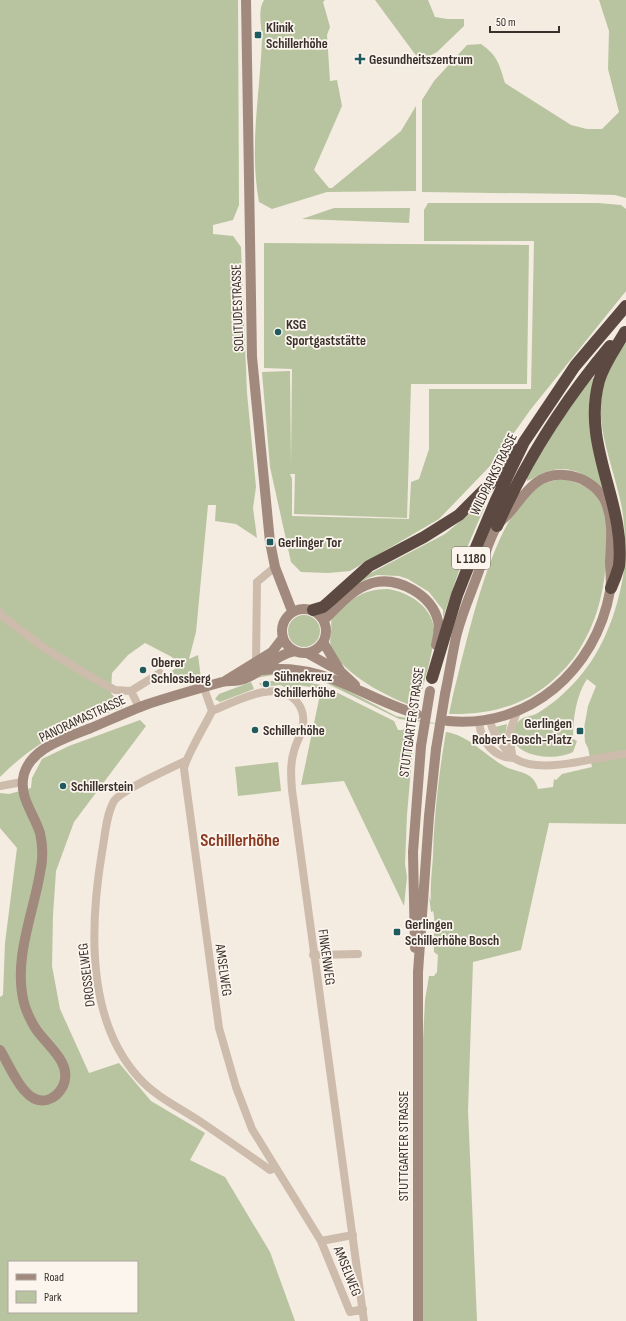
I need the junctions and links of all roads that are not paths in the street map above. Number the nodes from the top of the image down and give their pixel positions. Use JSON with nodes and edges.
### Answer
{"nodes":[{"id":1,"x":246,"y":0,"type":"edge"},
{"id":2,"x":626,"y":306,"type":"edge"},
{"id":3,"x":625,"y":332,"type":"edge"},
{"id":4,"x":524,"y":442,"type":"junction"},
{"id":5,"x":497,"y":526,"type":"junction"},
{"id":6,"x":275,"y":567,"type":"junction"},
{"id":7,"x":611,"y":588,"type":"junction"},
{"id":8,"x":313,"y":610,"type":"junction"},
{"id":9,"x":292,"y":611,"type":"junction"},
{"id":10,"x":0,"y":612,"type":"edge"},
{"id":11,"x":324,"y":620,"type":"junction"},
{"id":12,"x":282,"y":639,"type":"junction"},
{"id":13,"x":323,"y":642,"type":"junction"},
{"id":14,"x":294,"y":651,"type":"junction"},
{"id":15,"x":307,"y":653,"type":"junction"},
{"id":16,"x":258,"y":666,"type":"junction"},
{"id":17,"x":341,"y":672,"type":"junction"},
{"id":18,"x":160,"y":673,"type":"dead end"},
{"id":19,"x":432,"y":678,"type":"junction"},
{"id":20,"x":204,"y":688,"type":"junction"},
{"id":21,"x":359,"y":689,"type":"junction"},
{"id":22,"x":131,"y":691,"type":"junction"},
{"id":23,"x":445,"y":694,"type":"joint"},
{"id":24,"x":139,"y":707,"type":"junction"},
{"id":25,"x":212,"y":710,"type":"junction"},
{"id":26,"x":517,"y":712,"type":"junction"},
{"id":27,"x":417,"y":714,"type":"dead end"},
{"id":28,"x":490,"y":720,"type":"junction"},
{"id":29,"x":448,"y":721,"type":"dead end"},
{"id":30,"x":479,"y":722,"type":"junction"},
{"id":31,"x":626,"y":754,"type":"edge"},
{"id":32,"x":514,"y":758,"type":"junction"},
{"id":33,"x":185,"y":761,"type":"junction"},
{"id":34,"x":22,"y":782,"type":"junction"},
{"id":35,"x":0,"y":786,"type":"edge"},
{"id":36,"x":358,"y":954,"type":"dead end"},
{"id":37,"x":313,"y":955,"type":"junction"},
{"id":38,"x":418,"y":972,"type":"junction"},
{"id":39,"x":0,"y":1050,"type":"edge"},
{"id":40,"x":275,"y":1168,"type":"junction"},
{"id":41,"x":353,"y":1235,"type":"junction"},
{"id":42,"x":321,"y":1241,"type":"junction"},
{"id":43,"x":363,"y":1309,"type":"junction"},
{"id":44,"x":364,"y":1321,"type":"edge"},
{"id":45,"x":418,"y":1321,"type":"edge"}],
"edges":[{"from":1,"to":6,"type":"main road","name":"SOLITUDESTRASSE"},
{"from":2,"to":4,"type":"highway","name":"WILDPARKSTRASSE","number":"L 1180"},
{"from":3,"to":5,"type":"highway","name":"WILDPARKSTRASSE"},
{"from":3,"to":7,"type":"highway"},
{"from":4,"to":8,"type":"highway"},
{"from":4,"to":19,"type":"highway","name":"WILDPARKSTRASSE","number":"L 1180"},
{"from":5,"to":7,"type":"main road"},
{"from":5,"to":23,"type":"main road","name":"WILDPARKSTRASSE"},
{"from":6,"to":9,"type":"main road","name":"SOLITUDESTRASSE"},
{"from":6,"to":16,"type":"street"},
{"from":7,"to":26,"type":"main road"},
{"from":8,"to":9,"type":"main road"},
{"from":8,"to":11,"type":"main road"},
{"from":9,"to":12,"type":"main road"},
{"from":10,"to":22,"type":"street"},
{"from":11,"to":13,"type":"main road"},
{"from":11,"to":19,"type":"main road","name":"STUTTGARTER STRASSE"},
{"from":12,"to":14,"type":"main road"},
{"from":12,"to":16,"type":"main road","name":"PANORAMASTRASSE"},
{"from":13,"to":15,"type":"main road"},
{"from":13,"to":17,"type":"main road"},
{"from":14,"to":15,"type":"main road"},
{"from":14,"to":16,"type":"main road","name":"PANORAMASTRASSE"},
{"from":15,"to":17,"type":"main road"},
{"from":16,"to":20,"type":"main road","name":"PANORAMASTRASSE"},
{"from":16,"to":21,"type":"main road"},
{"from":17,"to":21,"type":"main road"},
{"from":18,"to":22,"type":"street"},
{"from":19,"to":38,"type":"main road","name":"STUTTGARTER STRASSE","bridge":true},
{"from":20,"to":24,"type":"main road","name":"PANORAMASTRASSE"},
{"from":20,"to":25,"type":"street"},
{"from":21,"to":27,"type":"main road"},
{"from":22,"to":24,"type":"street"},
{"from":23,"to":38,"type":"main road","name":"STUTTGARTER STRASSE","bridge":true},
{"from":24,"to":34,"type":"main road","name":"PANORAMASTRASSE"},
{"from":25,"to":33,"type":"street"},
{"from":25,"to":37,"type":"street","name":"FINKENWEG"},
{"from":26,"to":28,"type":"main road"},
{"from":26,"to":32,"type":"street"},
{"from":28,"to":30,"type":"main road"},
{"from":28,"to":32,"type":"street"},
{"from":29,"to":30,"type":"main road"},
{"from":30,"to":32,"type":"street"},
{"from":31,"to":32,"type":"street"},
{"from":33,"to":40,"type":"street","name":"AMSELWEG"},
{"from":33,"to":40,"type":"street","name":"DROSSELWEG"},
{"from":34,"to":35,"type":"street"},
{"from":34,"to":39,"type":"main road"},
{"from":36,"to":37,"type":"street"},
{"from":37,"to":41,"type":"street","name":"FINKENWEG"},
{"from":38,"to":45,"type":"main road","name":"STUTTGARTER STRASSE"},
{"from":40,"to":42,"type":"street","name":"AMSELWEG"},
{"from":41,"to":42,"type":"street","name":"AMSELWEG"},
{"from":41,"to":43,"type":"street","name":"FINKENWEG"},
{"from":42,"to":43,"type":"street","name":"AMSELWEG"},
{"from":43,"to":44,"type":"street","name":"AMSELWEG"}]}
